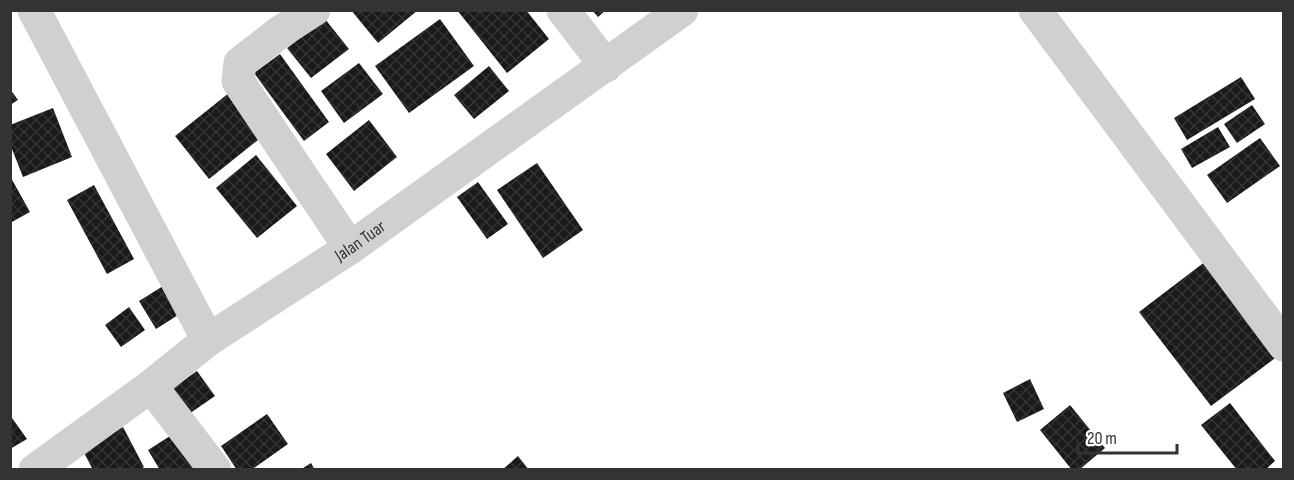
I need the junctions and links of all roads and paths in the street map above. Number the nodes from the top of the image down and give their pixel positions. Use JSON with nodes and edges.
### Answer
{"nodes":[{"id":1,"x":34,"y":10,"type":"edge"},
{"id":2,"x":314,"y":10,"type":"edge"},
{"id":3,"x":563,"y":10,"type":"edge"},
{"id":4,"x":682,"y":10,"type":"edge"},
{"id":5,"x":1035,"y":10,"type":"edge"},
{"id":6,"x":606,"y":66,"type":"junction"},
{"id":7,"x":350,"y":248,"type":"junction"},
{"id":8,"x":208,"y":340,"type":"junction"},
{"id":9,"x":1284,"y":345,"type":"edge"},
{"id":10,"x":151,"y":386,"type":"junction"},
{"id":11,"x":70,"y":459,"type":"edge"},
{"id":12,"x":35,"y":470,"type":"edge"},
{"id":13,"x":215,"y":470,"type":"edge"}],
"edges":[{"from":1,"to":8,"type":"street"},
{"from":2,"to":7,"type":"street"},
{"from":3,"to":6,"type":"street"},
{"from":4,"to":6,"type":"street","name":"Jalan Tuar"},
{"from":5,"to":9,"type":"street"},
{"from":6,"to":7,"type":"street","name":"Jalan Tuar"},
{"from":7,"to":8,"type":"street","name":"Jalan Tuar"},
{"from":8,"to":10,"type":"street","name":"Jalan Tuar"},
{"from":10,"to":11,"type":"street","name":"Jalan Tuar"},
{"from":10,"to":13,"type":"street"},
{"from":11,"to":12,"type":"street","name":"Jalan Tuar"}]}
